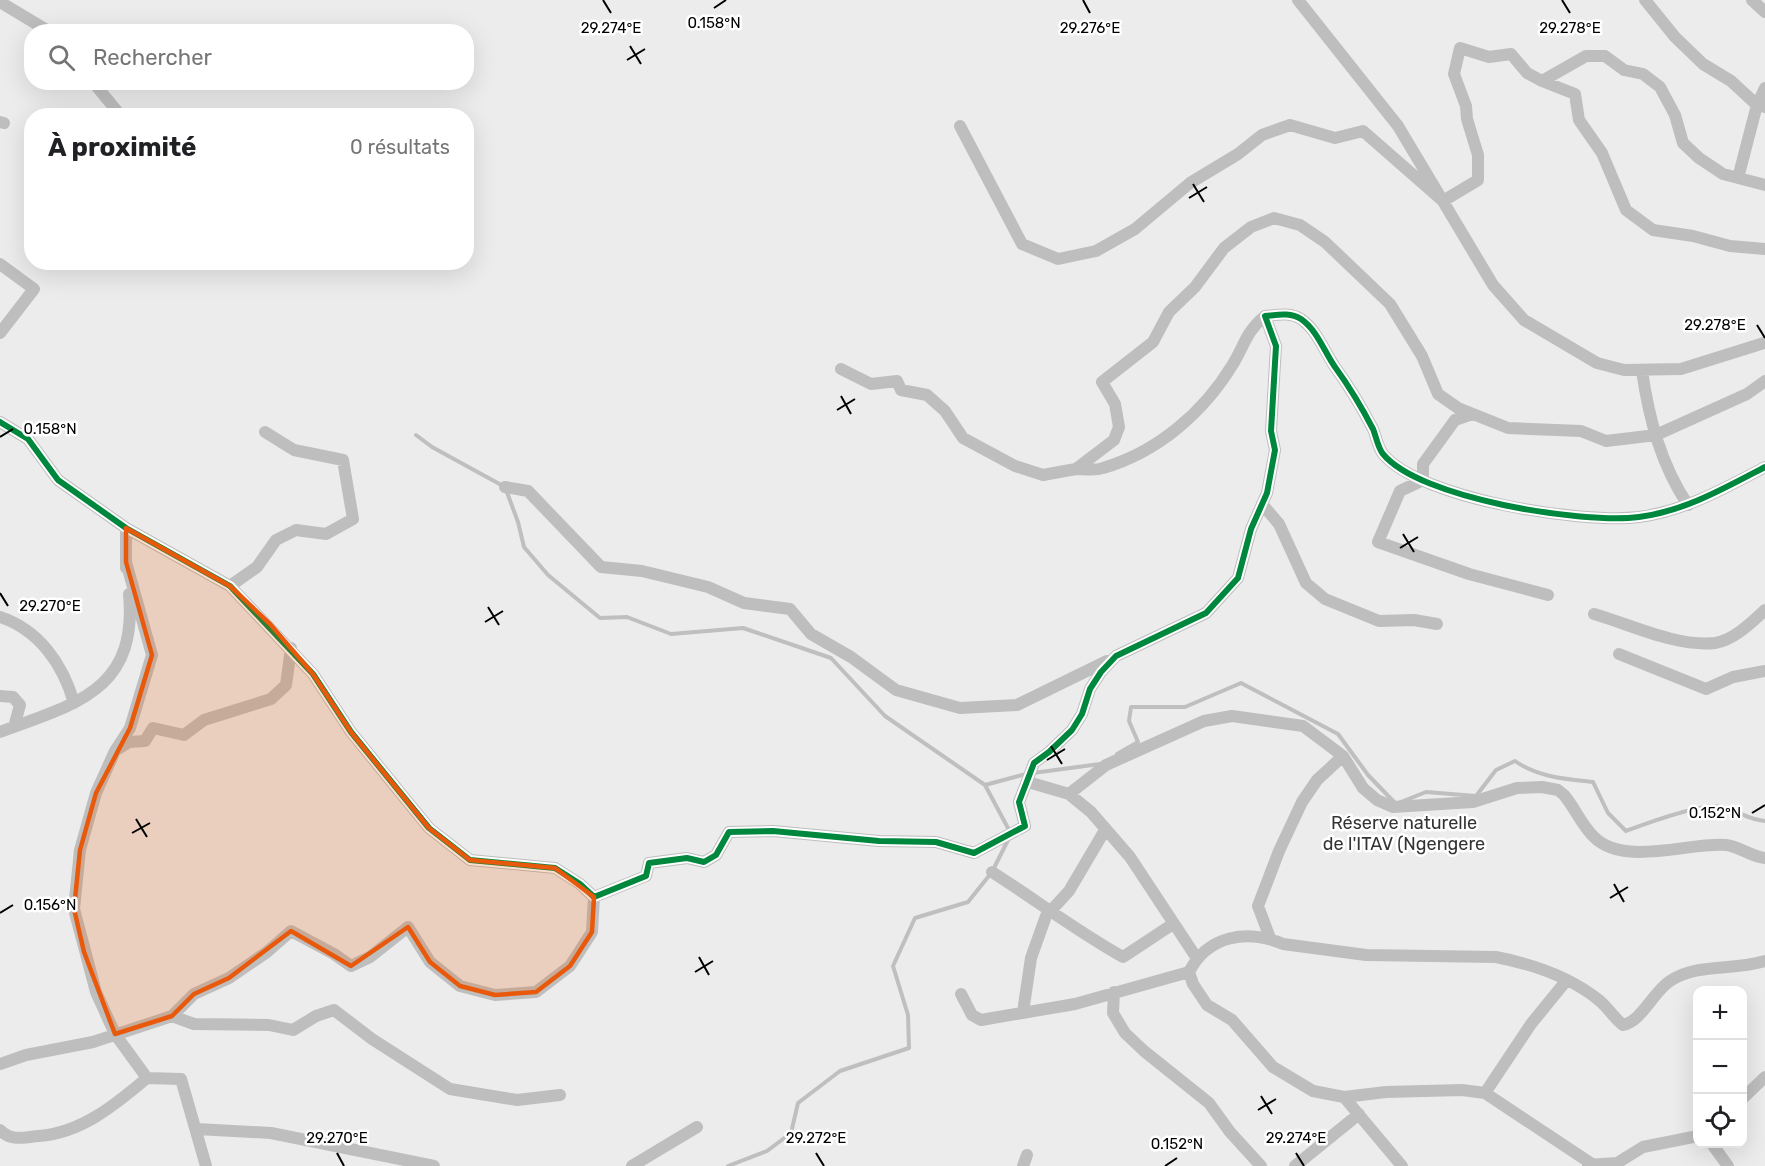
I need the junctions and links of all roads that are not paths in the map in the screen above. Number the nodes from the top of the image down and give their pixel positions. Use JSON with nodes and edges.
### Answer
{"nodes":[{"id":1,"x":1298,"y":0,"type":"edge"},
{"id":2,"x":1644,"y":0,"type":"edge"},
{"id":3,"x":1752,"y":0,"type":"edge"},
{"id":4,"x":0,"y":2,"type":"edge"},
{"id":5,"x":1765,"y":12,"type":"edge"},
{"id":6,"x":37,"y":24,"type":"edge"},
{"id":7,"x":1542,"y":81,"type":"junction"},
{"id":8,"x":1765,"y":88,"type":"edge"},
{"id":9,"x":100,"y":90,"type":"edge"},
{"id":10,"x":1761,"y":106,"type":"edge"},
{"id":11,"x":114,"y":108,"type":"edge"},
{"id":12,"x":960,"y":126,"type":"dead end"},
{"id":13,"x":1738,"y":178,"type":"junction"},
{"id":14,"x":1765,"y":185,"type":"edge"},
{"id":15,"x":1443,"y":201,"type":"junction"},
{"id":16,"x":1765,"y":249,"type":"edge"},
{"id":17,"x":0,"y":264,"type":"edge"},
{"id":18,"x":1265,"y":316,"type":"junction"},
{"id":19,"x":0,"y":333,"type":"edge"},
{"id":20,"x":1765,"y":344,"type":"edge"},
{"id":21,"x":840,"y":369,"type":"dead end"},
{"id":22,"x":1642,"y":371,"type":"junction"},
{"id":23,"x":1765,"y":381,"type":"edge"},
{"id":24,"x":1472,"y":414,"type":"junction"},
{"id":25,"x":0,"y":422,"type":"edge"},
{"id":26,"x":265,"y":432,"type":"dead end"},
{"id":27,"x":1656,"y":435,"type":"junction"},
{"id":28,"x":1765,"y":467,"type":"edge"},
{"id":29,"x":1076,"y":469,"type":"junction"},
{"id":30,"x":1424,"y":480,"type":"junction"},
{"id":31,"x":505,"y":487,"type":"dead end"},
{"id":32,"x":1262,"y":504,"type":"junction"},
{"id":33,"x":1688,"y":505,"type":"junction"},
{"id":34,"x":126,"y":528,"type":"junction"},
{"id":35,"x":126,"y":562,"type":"junction"},
{"id":36,"x":230,"y":586,"type":"junction"},
{"id":37,"x":1548,"y":595,"type":"dead end"},
{"id":38,"x":1765,"y":610,"type":"edge"},
{"id":39,"x":1594,"y":614,"type":"dead end"},
{"id":40,"x":0,"y":616,"type":"edge"},
{"id":41,"x":1437,"y":624,"type":"dead end"},
{"id":42,"x":291,"y":648,"type":"junction"},
{"id":43,"x":1619,"y":654,"type":"dead end"},
{"id":44,"x":1116,"y":656,"type":"junction"},
{"id":45,"x":1765,"y":671,"type":"edge"},
{"id":46,"x":0,"y":696,"type":"edge"},
{"id":47,"x":74,"y":703,"type":"junction"},
{"id":48,"x":14,"y":727,"type":"junction"},
{"id":49,"x":0,"y":732,"type":"edge"},
{"id":50,"x":115,"y":751,"type":"junction"},
{"id":51,"x":1343,"y":756,"type":"junction"},
{"id":52,"x":1028,"y":782,"type":"junction"},
{"id":53,"x":1070,"y":794,"type":"junction"},
{"id":54,"x":1105,"y":830,"type":"junction"},
{"id":55,"x":1765,"y":858,"type":"edge"},
{"id":56,"x":992,"y":872,"type":"dead end"},
{"id":57,"x":594,"y":897,"type":"junction"},
{"id":58,"x":1050,"y":909,"type":"junction"},
{"id":59,"x":1173,"y":924,"type":"junction"},
{"id":60,"x":1270,"y":938,"type":"junction"},
{"id":61,"x":1196,"y":957,"type":"junction"},
{"id":62,"x":1765,"y":961,"type":"edge"},
{"id":63,"x":1189,"y":972,"type":"junction"},
{"id":64,"x":1566,"y":981,"type":"junction"},
{"id":65,"x":1114,"y":992,"type":"junction"},
{"id":66,"x":961,"y":994,"type":"dead end"},
{"id":67,"x":1023,"y":1012,"type":"junction"},
{"id":68,"x":172,"y":1016,"type":"junction"},
{"id":69,"x":115,"y":1035,"type":"junction"},
{"id":70,"x":0,"y":1064,"type":"edge"},
{"id":71,"x":1765,"y":1077,"type":"edge"},
{"id":72,"x":147,"y":1078,"type":"junction"},
{"id":73,"x":1485,"y":1093,"type":"junction"},
{"id":74,"x":560,"y":1095,"type":"dead end"},
{"id":75,"x":1747,"y":1095,"type":"edge"},
{"id":76,"x":1344,"y":1097,"type":"junction"},
{"id":77,"x":1359,"y":1114,"type":"junction"},
{"id":78,"x":697,"y":1127,"type":"dead end"},
{"id":79,"x":197,"y":1129,"type":"junction"},
{"id":80,"x":0,"y":1130,"type":"edge"},
{"id":81,"x":1693,"y":1137,"type":"edge"},
{"id":82,"x":1715,"y":1148,"type":"edge"},
{"id":83,"x":1591,"y":1165,"type":"edge"},
{"id":84,"x":206,"y":1166,"type":"edge"},
{"id":85,"x":434,"y":1166,"type":"edge"},
{"id":86,"x":633,"y":1166,"type":"edge"},
{"id":87,"x":1261,"y":1166,"type":"edge"},
{"id":88,"x":1295,"y":1166,"type":"edge"},
{"id":89,"x":1402,"y":1166,"type":"edge"},
{"id":90,"x":1728,"y":1166,"type":"edge"}],
"edges":[{"from":1,"to":15,"type":"street"},
{"from":2,"to":10,"type":"street"},
{"from":3,"to":5,"type":"street"},
{"from":4,"to":6,"type":"street"},
{"from":7,"to":13,"type":"street"},
{"from":7,"to":15,"type":"street"},
{"from":7,"to":16,"type":"street"},
{"from":8,"to":10,"type":"street"},
{"from":9,"to":11,"type":"street"},
{"from":10,"to":13,"type":"street"},
{"from":12,"to":15,"type":"street"},
{"from":13,"to":14,"type":"street"},
{"from":15,"to":22,"type":"street"},
{"from":17,"to":19,"type":"street"},
{"from":18,"to":29,"type":"street"},
{"from":18,"to":30,"type":"street"},
{"from":18,"to":32,"type":"street"},
{"from":20,"to":22,"type":"street"},
{"from":21,"to":29,"type":"street"},
{"from":22,"to":27,"type":"street"},
{"from":23,"to":27,"type":"street"},
{"from":24,"to":27,"type":"street"},
{"from":24,"to":29,"type":"street"},
{"from":24,"to":30,"type":"street"},
{"from":25,"to":34,"type":"street"},
{"from":26,"to":36,"type":"street"},
{"from":27,"to":33,"type":"street"},
{"from":28,"to":33,"type":"street"},
{"from":30,"to":33,"type":"street"},
{"from":30,"to":37,"type":"street"},
{"from":31,"to":44,"type":"street"},
{"from":32,"to":41,"type":"street"},
{"from":32,"to":44,"type":"street"},
{"from":34,"to":35,"type":"street"},
{"from":34,"to":36,"type":"street"},
{"from":35,"to":47,"type":"street"},
{"from":35,"to":50,"type":"street"},
{"from":36,"to":42,"type":"street"},
{"from":38,"to":39,"type":"street"},
{"from":40,"to":47,"type":"street"},
{"from":42,"to":50,"type":"street"},
{"from":42,"to":57,"type":"street"},
{"from":43,"to":45,"type":"street"},
{"from":44,"to":52,"type":"street"},
{"from":46,"to":48,"type":"street"},
{"from":47,"to":48,"type":"street"},
{"from":48,"to":49,"type":"street"},
{"from":50,"to":69,"type":"street"},
{"from":51,"to":53,"type":"street"},
{"from":51,"to":55,"type":"street"},
{"from":51,"to":60,"type":"street"},
{"from":52,"to":53,"type":"street"},
{"from":52,"to":57,"type":"street"},
{"from":53,"to":54,"type":"street"},
{"from":54,"to":58,"type":"street"},
{"from":54,"to":59,"type":"street"},
{"from":56,"to":58,"type":"street"},
{"from":57,"to":68,"type":"street"},
{"from":58,"to":59,"type":"street"},
{"from":58,"to":67,"type":"street"},
{"from":59,"to":61,"type":"street"},
{"from":60,"to":61,"type":"street"},
{"from":60,"to":64,"type":"street"},
{"from":61,"to":63,"type":"street"},
{"from":62,"to":64,"type":"street"},
{"from":63,"to":65,"type":"street"},
{"from":63,"to":76,"type":"street"},
{"from":64,"to":73,"type":"street"},
{"from":65,"to":67,"type":"street"},
{"from":65,"to":87,"type":"street"},
{"from":66,"to":67,"type":"street"},
{"from":68,"to":69,"type":"street"},
{"from":68,"to":74,"type":"street"},
{"from":69,"to":70,"type":"street"},
{"from":69,"to":72,"type":"street"},
{"from":71,"to":75,"type":"street"},
{"from":72,"to":79,"type":"street"},
{"from":72,"to":80,"type":"street"},
{"from":73,"to":76,"type":"street"},
{"from":73,"to":83,"type":"street"},
{"from":76,"to":77,"type":"street"},
{"from":77,"to":88,"type":"street"},
{"from":77,"to":89,"type":"street"},
{"from":78,"to":86,"type":"street"},
{"from":79,"to":84,"type":"street"},
{"from":79,"to":85,"type":"street"},
{"from":81,"to":83,"type":"street"},
{"from":82,"to":90,"type":"street"}]}
